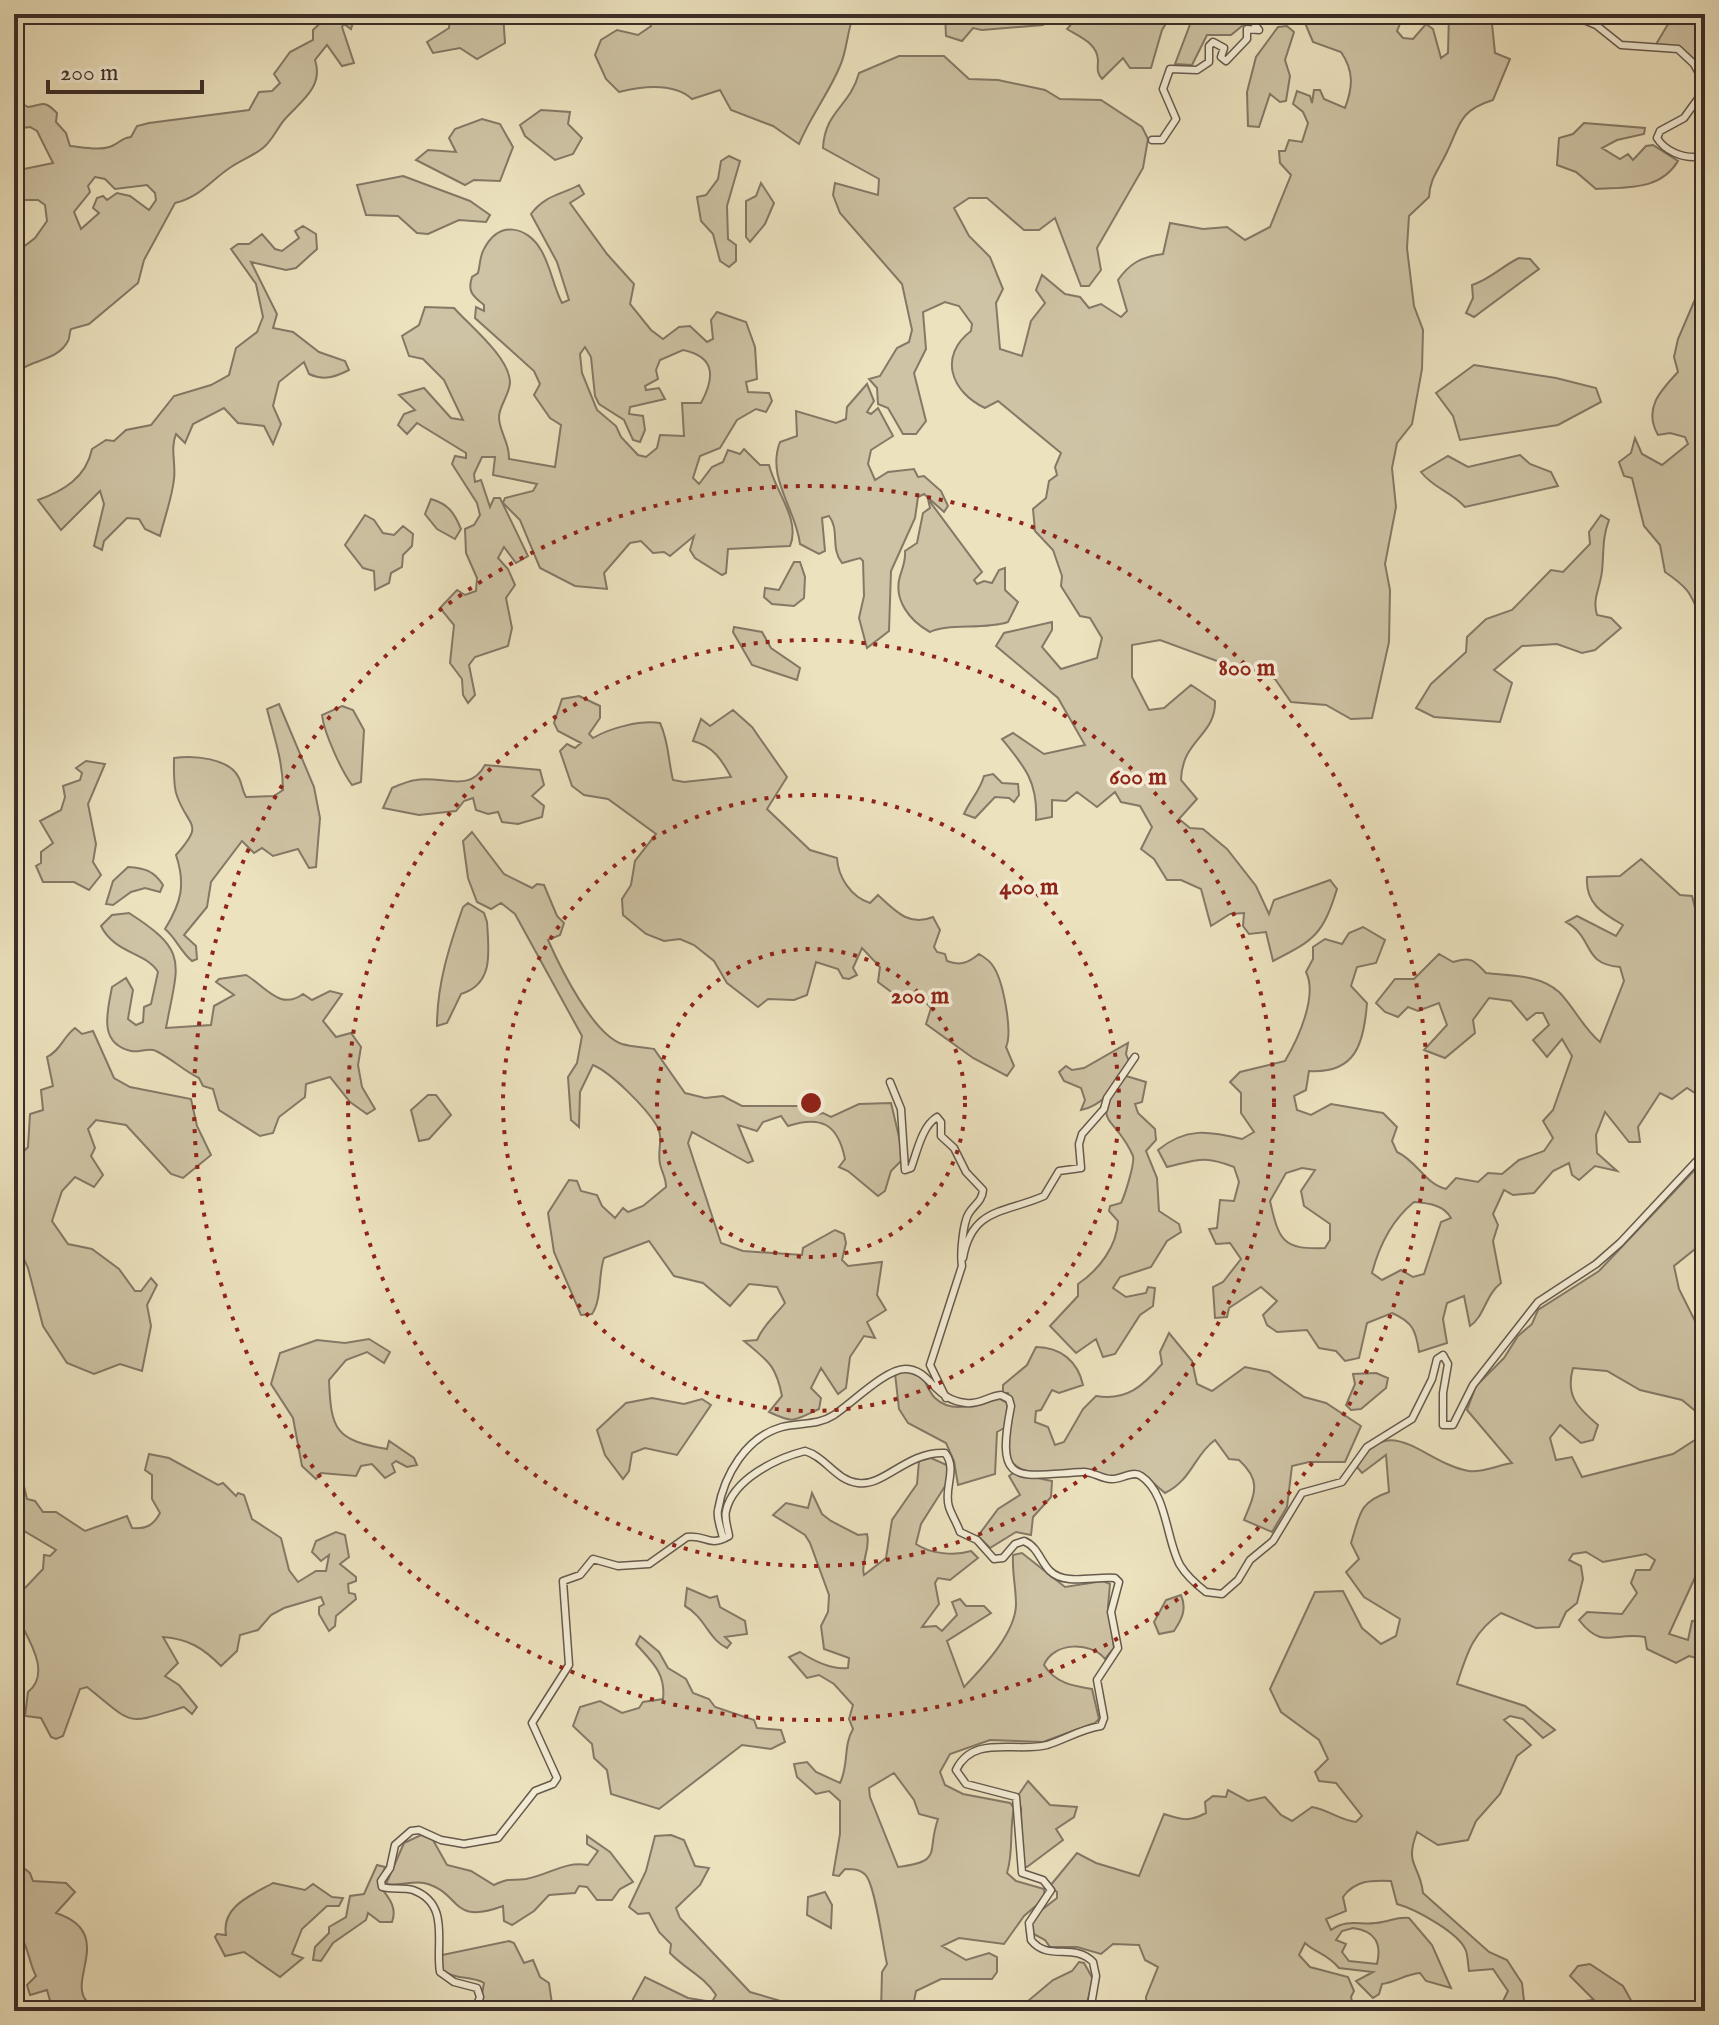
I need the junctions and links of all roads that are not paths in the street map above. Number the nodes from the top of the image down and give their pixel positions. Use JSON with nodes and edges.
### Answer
{"nodes":[{"id":1,"x":1247,"y":14,"type":"edge"},
{"id":2,"x":1283,"y":14,"type":"edge"},
{"id":3,"x":1318,"y":14,"type":"edge"},
{"id":4,"x":1570,"y":14,"type":"edge"},
{"id":5,"x":1152,"y":140,"type":"dead end"},
{"id":6,"x":1705,"y":146,"type":"edge"},
{"id":7,"x":1135,"y":1057,"type":"dead end"},
{"id":8,"x":890,"y":1082,"type":"dead end"},
{"id":9,"x":1705,"y":1152,"type":"edge"},
{"id":10,"x":962,"y":1266,"type":"junction"},
{"id":11,"x":946,"y":1398,"type":"junction"},
{"id":12,"x":723,"y":1539,"type":"junction"},
{"id":13,"x":475,"y":2011,"type":"edge"},
{"id":14,"x":1090,"y":2011,"type":"edge"}],
"edges":[{"from":1,"to":5,"type":"street"},
{"from":2,"to":3,"type":"street"},
{"from":4,"to":6,"type":"street"},
{"from":7,"to":10,"type":"street"},
{"from":8,"to":10,"type":"street"},
{"from":9,"to":11,"type":"street"},
{"from":10,"to":11,"type":"street"},
{"from":11,"to":12,"type":"street"},
{"from":12,"to":13,"type":"street"},
{"from":12,"to":14,"type":"street"}]}
